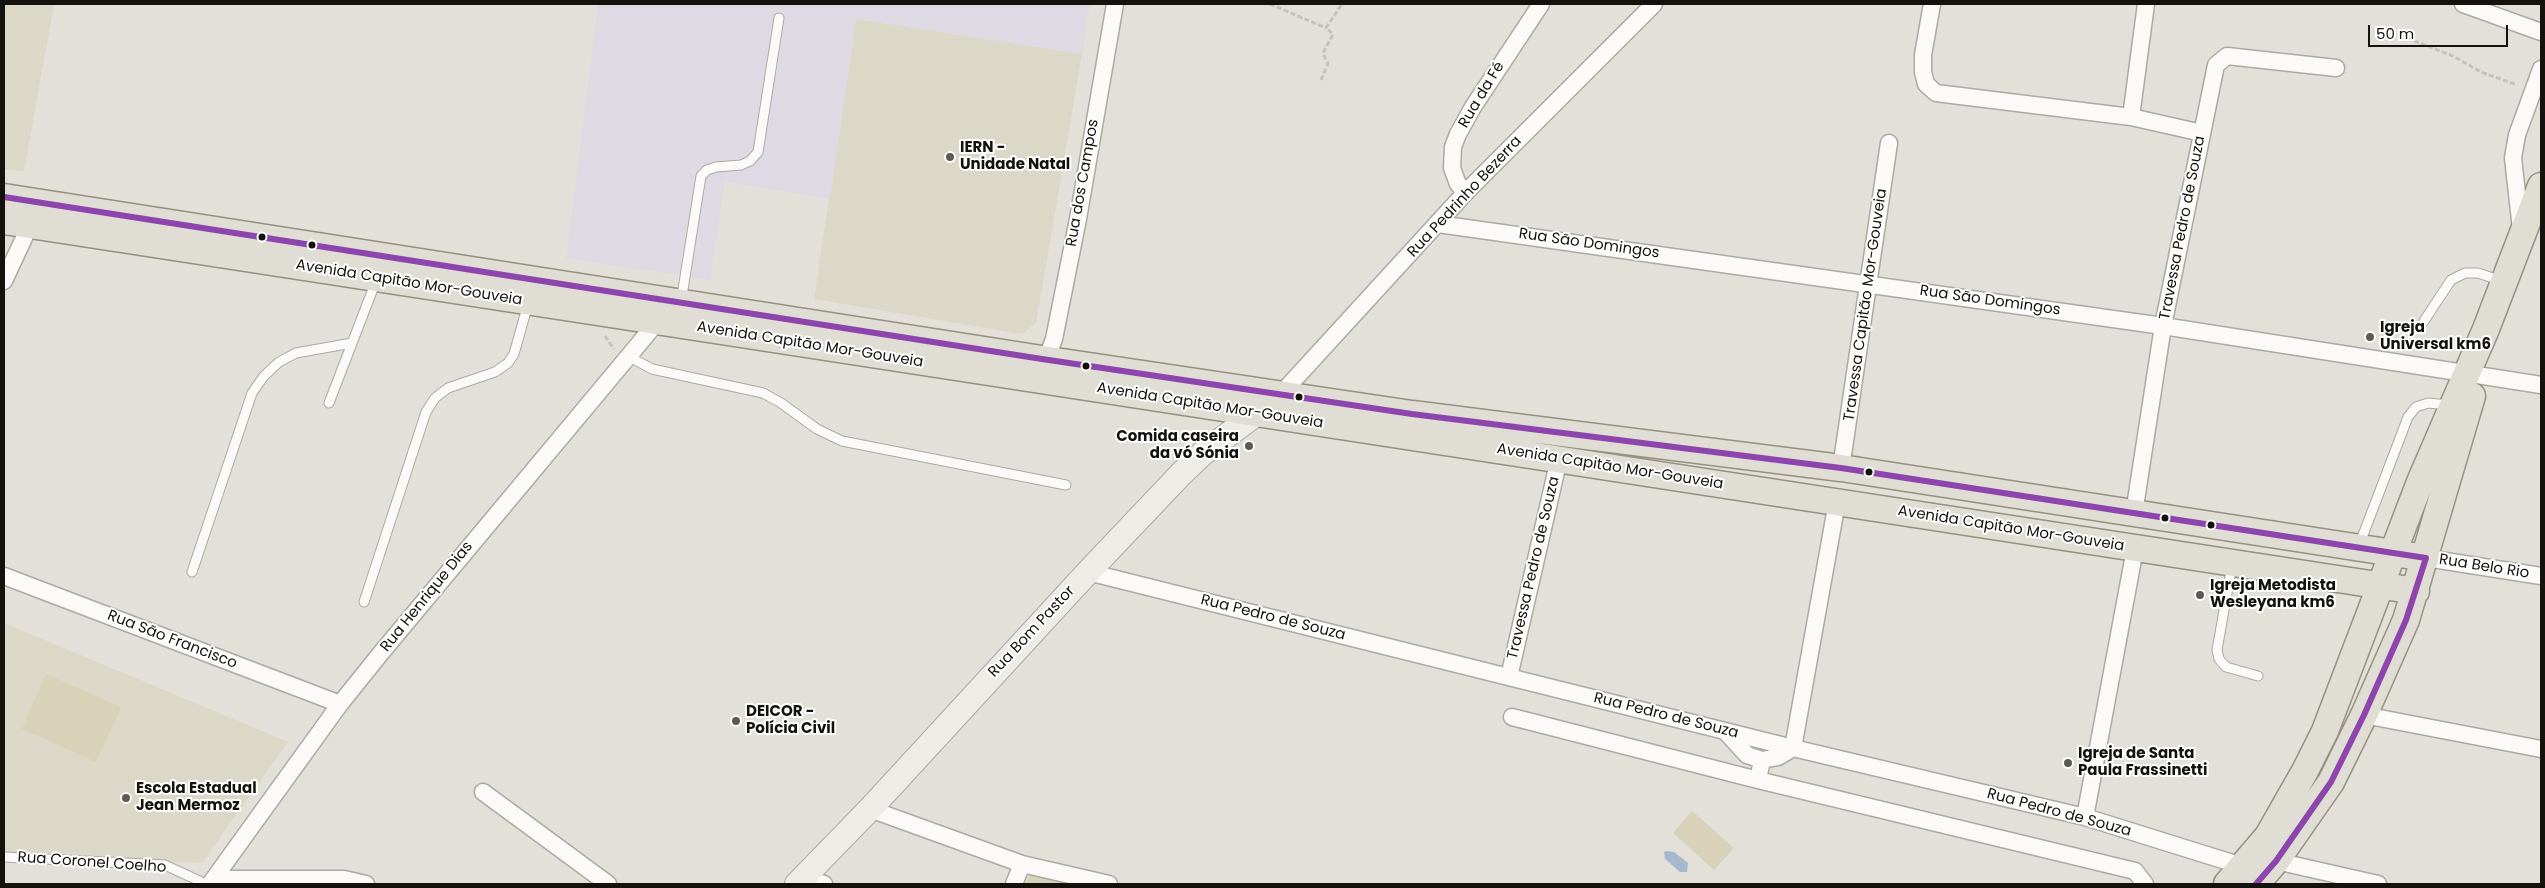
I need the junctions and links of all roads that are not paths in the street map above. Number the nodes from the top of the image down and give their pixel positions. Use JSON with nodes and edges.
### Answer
{"nodes":[{"id":1,"x":1115,"y":4,"type":"edge"},
{"id":2,"x":1541,"y":4,"type":"edge"},
{"id":3,"x":1654,"y":4,"type":"edge"},
{"id":4,"x":1932,"y":4,"type":"edge"},
{"id":5,"x":2146,"y":4,"type":"edge"},
{"id":6,"x":2463,"y":4,"type":"edge"},
{"id":7,"x":780,"y":18,"type":"dead end"},
{"id":8,"x":2541,"y":32,"type":"edge"},
{"id":9,"x":2336,"y":68,"type":"dead end"},
{"id":10,"x":2541,"y":69,"type":"edge"},
{"id":11,"x":2538,"y":92,"type":"edge"},
{"id":12,"x":2131,"y":117,"type":"junction"},
{"id":13,"x":2202,"y":133,"type":"junction"},
{"id":14,"x":1890,"y":143,"type":"dead end"},
{"id":15,"x":2541,"y":186,"type":"edge"},
{"id":16,"x":1466,"y":192,"type":"junction"},
{"id":17,"x":4,"y":197,"type":"edge"},
{"id":18,"x":4,"y":221,"type":"edge"},
{"id":19,"x":1438,"y":224,"type":"junction"},
{"id":20,"x":30,"y":225,"type":"junction"},
{"id":21,"x":2522,"y":235,"type":"junction"},
{"id":22,"x":377,"y":278,"type":"junction"},
{"id":23,"x":2506,"y":278,"type":"junction"},
{"id":24,"x":4,"y":281,"type":"edge"},
{"id":25,"x":1870,"y":283,"type":"junction"},
{"id":26,"x":529,"y":301,"type":"junction"},
{"id":27,"x":680,"y":302,"type":"junction"},
{"id":28,"x":658,"y":321,"type":"junction"},
{"id":29,"x":2424,"y":321,"type":"dead end"},
{"id":30,"x":2163,"y":326,"type":"junction"},
{"id":31,"x":819,"y":335,"type":"junction"},
{"id":32,"x":352,"y":343,"type":"junction"},
{"id":33,"x":628,"y":356,"type":"junction"},
{"id":34,"x":1042,"y":359,"type":"junction"},
{"id":35,"x":2472,"y":374,"type":"junction"},
{"id":36,"x":2541,"y":385,"type":"edge"},
{"id":37,"x":1281,"y":394,"type":"junction"},
{"id":38,"x":329,"y":403,"type":"dead end"},
{"id":39,"x":2452,"y":406,"type":"junction"},
{"id":40,"x":1257,"y":413,"type":"junction"},
{"id":41,"x":1559,"y":459,"type":"junction"},
{"id":42,"x":1841,"y":468,"type":"junction"},
{"id":43,"x":1066,"y":485,"type":"dead end"},
{"id":44,"x":1837,"y":502,"type":"junction"},
{"id":45,"x":2134,"y":513,"type":"junction"},
{"id":46,"x":2356,"y":546,"type":"junction"},
{"id":47,"x":2136,"y":549,"type":"junction"},
{"id":48,"x":2393,"y":551,"type":"junction"},
{"id":49,"x":2426,"y":558,"type":"junction"},
{"id":50,"x":2233,"y":563,"type":"junction"},
{"id":51,"x":192,"y":572,"type":"dead end"},
{"id":52,"x":1088,"y":572,"type":"junction"},
{"id":53,"x":4,"y":576,"type":"edge"},
{"id":54,"x":2541,"y":576,"type":"edge"},
{"id":55,"x":2380,"y":585,"type":"junction"},
{"id":56,"x":2416,"y":591,"type":"junction"},
{"id":57,"x":364,"y":602,"type":"dead end"},
{"id":58,"x":2258,"y":676,"type":"dead end"},
{"id":59,"x":1509,"y":677,"type":"junction"},
{"id":60,"x":340,"y":704,"type":"junction"},
{"id":61,"x":2364,"y":715,"type":"junction"},
{"id":62,"x":1512,"y":717,"type":"dead end"},
{"id":63,"x":1725,"y":731,"type":"junction"},
{"id":64,"x":1794,"y":748,"type":"junction"},
{"id":65,"x":2541,"y":749,"type":"edge"},
{"id":66,"x":1762,"y":760,"type":"junction"},
{"id":67,"x":1758,"y":780,"type":"junction"},
{"id":68,"x":483,"y":792,"type":"dead end"},
{"id":69,"x":870,"y":809,"type":"junction"},
{"id":70,"x":2085,"y":817,"type":"junction"},
{"id":71,"x":4,"y":857,"type":"edge"},
{"id":72,"x":2276,"y":861,"type":"junction"},
{"id":73,"x":1022,"y":864,"type":"junction"},
{"id":74,"x":2242,"y":878,"type":"edge"},
{"id":75,"x":808,"y":882,"type":"edge"},
{"id":76,"x":1086,"y":882,"type":"edge"},
{"id":77,"x":208,"y":884,"type":"edge"},
{"id":78,"x":214,"y":884,"type":"edge"},
{"id":79,"x":366,"y":884,"type":"edge"},
{"id":80,"x":608,"y":884,"type":"edge"},
{"id":81,"x":1014,"y":884,"type":"edge"},
{"id":82,"x":1109,"y":884,"type":"edge"},
{"id":83,"x":2145,"y":884,"type":"edge"},
{"id":84,"x":2378,"y":884,"type":"edge"}],
"edges":[{"from":1,"to":34,"type":"street","name":"Rua dos Campos"},
{"from":2,"to":16,"type":"street","name":"Rua da Fé"},
{"from":3,"to":16,"type":"street","name":"Rua Pedrinho Bezerra"},
{"from":4,"to":12,"type":"street"},
{"from":5,"to":12,"type":"street"},
{"from":6,"to":8,"type":"street"},
{"from":7,"to":27,"type":"lane"},
{"from":9,"to":13,"type":"street","name":"Travessa Pedro de Souza"},
{"from":10,"to":11,"type":"street"},
{"from":11,"to":21,"type":"street"},
{"from":12,"to":13,"type":"street"},
{"from":13,"to":30,"type":"street","name":"Travessa Pedro de Souza"},
{"from":14,"to":25,"type":"street","name":"Travessa Capitão Mor-Gouveia"},
{"from":15,"to":21,"type":"main road"},
{"from":16,"to":19,"type":"street","name":"Rua Pedrinho Bezerra"},
{"from":17,"to":27,"type":"main road","name":"Avenida Capitão Mor-Gouveia"},
{"from":18,"to":20,"type":"main road","name":"Avenida Capitão Mor-Gouveia"},
{"from":19,"to":25,"type":"street","name":"Rua São Domingos"},
{"from":19,"to":37,"type":"street","name":"Rua Pedrinho Bezerra"},
{"from":20,"to":22,"type":"main road","name":"Avenida Capitão Mor-Gouveia"},
{"from":20,"to":24,"type":"street"},
{"from":21,"to":23,"type":"main road"},
{"from":22,"to":26,"type":"main road","name":"Avenida Capitão Mor-Gouveia"},
{"from":22,"to":32,"type":"lane"},
{"from":23,"to":29,"type":"lane"},
{"from":23,"to":35,"type":"main road"},
{"from":25,"to":30,"type":"street","name":"Rua São Domingos"},
{"from":25,"to":42,"type":"street","name":"Travessa Capitão Mor-Gouveia"},
{"from":26,"to":28,"type":"main road","name":"Avenida Capitão Mor-Gouveia"},
{"from":26,"to":57,"type":"lane"},
{"from":27,"to":31,"type":"main road","name":"Avenida Capitão Mor-Gouveia"},
{"from":28,"to":31,"type":"main road","name":"Avenida Capitão Mor-Gouveia"},
{"from":28,"to":33,"type":"street","name":"Rua Henrique Dias"},
{"from":30,"to":35,"type":"street","name":"Rua São Domingos"},
{"from":30,"to":45,"type":"street","name":"Travessa Pedro de Souza"},
{"from":31,"to":34,"type":"main road","name":"Avenida Capitão Mor-Gouveia"},
{"from":31,"to":40,"type":"main road","name":"Avenida Capitão Mor-Gouveia"},
{"from":32,"to":38,"type":"lane"},
{"from":32,"to":51,"type":"lane"},
{"from":33,"to":43,"type":"lane"},
{"from":33,"to":60,"type":"street","name":"Rua Henrique Dias"},
{"from":34,"to":37,"type":"main road","name":"Avenida Capitão Mor-Gouveia"},
{"from":35,"to":36,"type":"street","name":"Rua São Domingos"},
{"from":35,"to":39,"type":"main road"},
{"from":35,"to":49,"type":"main road"},
{"from":37,"to":40,"type":"main road","name":"Rua Bom Pastor"},
{"from":37,"to":42,"type":"main road","name":"Avenida Capitão Mor-Gouveia"},
{"from":39,"to":46,"type":"lane"},
{"from":39,"to":48,"type":"main road"},
{"from":40,"to":41,"type":"main road","name":"Avenida Capitão Mor-Gouveia"},
{"from":40,"to":52,"type":"main road","name":"Rua Bom Pastor"},
{"from":41,"to":44,"type":"main road","name":"Avenida Capitão Mor-Gouveia"},
{"from":41,"to":59,"type":"street","name":"Travessa Pedro de Souza"},
{"from":42,"to":45,"type":"main road","name":"Avenida Capitão Mor-Gouveia"},
{"from":44,"to":47,"type":"main road","name":"Avenida Capitão Mor-Gouveia"},
{"from":44,"to":64,"type":"street"},
{"from":45,"to":46,"type":"main road","name":"Avenida Capitão Mor-Gouveia"},
{"from":46,"to":48,"type":"main road","name":"Avenida Capitão Mor-Gouveia"},
{"from":47,"to":50,"type":"main road","name":"Avenida Capitão Mor-Gouveia"},
{"from":47,"to":70,"type":"street"},
{"from":48,"to":49,"type":"main road","name":"Avenida Capitão Mor-Gouveia"},
{"from":48,"to":55,"type":"main road"},
{"from":49,"to":54,"type":"street","name":"Rua Belo Rio"},
{"from":49,"to":56,"type":"main road"},
{"from":50,"to":55,"type":"main road","name":"Avenida Capitão Mor-Gouveia"},
{"from":50,"to":58,"type":"lane"},
{"from":52,"to":59,"type":"street","name":"Rua Pedro de Souza"},
{"from":52,"to":69,"type":"main road","name":"Rua Bom Pastor"},
{"from":53,"to":60,"type":"street","name":"Rua São Francisco"},
{"from":55,"to":56,"type":"main road","name":"Avenida Capitão Mor-Gouveia"},
{"from":55,"to":74,"type":"main road"},
{"from":56,"to":61,"type":"main road"},
{"from":59,"to":63,"type":"street","name":"Rua Pedro de Souza"},
{"from":60,"to":77,"type":"street","name":"Rua Henrique Dias"},
{"from":61,"to":65,"type":"street"},
{"from":61,"to":72,"type":"main road"},
{"from":62,"to":67,"type":"street"},
{"from":63,"to":64,"type":"street","name":"Rua Pedro de Souza"},
{"from":63,"to":66,"type":"street"},
{"from":64,"to":66,"type":"street"},
{"from":64,"to":70,"type":"street","name":"Rua Pedro de Souza"},
{"from":66,"to":67,"type":"street"},
{"from":67,"to":83,"type":"street"},
{"from":68,"to":80,"type":"street"},
{"from":69,"to":73,"type":"street"},
{"from":69,"to":75,"type":"main road","name":"Rua Bom Pastor"},
{"from":70,"to":74,"type":"street","name":"Rua Pedro de Souza"},
{"from":71,"to":77,"type":"lane","name":"Rua Coronel Coelho"},
{"from":72,"to":74,"type":"main road"},
{"from":72,"to":84,"type":"street"},
{"from":73,"to":76,"type":"street"},
{"from":73,"to":81,"type":"street"},
{"from":76,"to":82,"type":"street"},
{"from":78,"to":79,"type":"street"}]}
